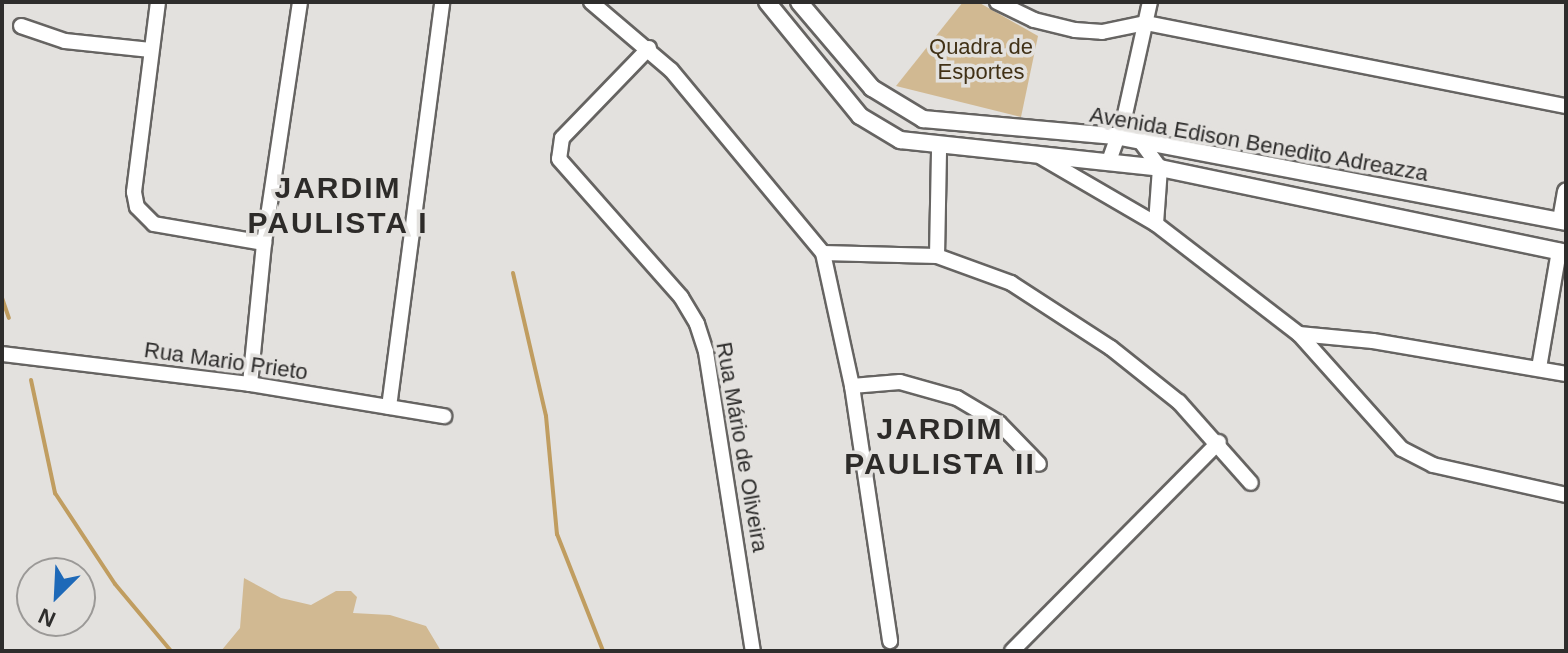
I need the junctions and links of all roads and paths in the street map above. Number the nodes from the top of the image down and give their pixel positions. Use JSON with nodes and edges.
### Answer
{"nodes":[{"id":1,"x":158,"y":2,"type":"edge"},
{"id":2,"x":300,"y":2,"type":"edge"},
{"id":3,"x":442,"y":2,"type":"edge"},
{"id":4,"x":591,"y":2,"type":"edge"},
{"id":5,"x":767,"y":2,"type":"edge"},
{"id":6,"x":799,"y":2,"type":"edge"},
{"id":7,"x":997,"y":2,"type":"edge"},
{"id":8,"x":1150,"y":2,"type":"edge"},
{"id":9,"x":1146,"y":23,"type":"junction"},
{"id":10,"x":21,"y":26,"type":"dead end"},
{"id":11,"x":649,"y":48,"type":"junction"},
{"id":12,"x":151,"y":50,"type":"junction"},
{"id":13,"x":1566,"y":106,"type":"edge"},
{"id":14,"x":1124,"y":119,"type":"junction"},
{"id":15,"x":1115,"y":136,"type":"junction"},
{"id":16,"x":1140,"y":140,"type":"junction"},
{"id":17,"x":939,"y":148,"type":"junction"},
{"id":18,"x":1037,"y":155,"type":"junction"},
{"id":19,"x":1109,"y":161,"type":"junction"},
{"id":20,"x":1160,"y":168,"type":"junction"},
{"id":21,"x":1566,"y":191,"type":"edge"},
{"id":22,"x":1519,"y":216,"type":"junction"},
{"id":23,"x":1563,"y":221,"type":"edge"},
{"id":24,"x":1156,"y":224,"type":"junction"},
{"id":25,"x":1515,"y":240,"type":"junction"},
{"id":26,"x":264,"y":243,"type":"junction"},
{"id":27,"x":1563,"y":252,"type":"edge"},
{"id":28,"x":823,"y":253,"type":"junction"},
{"id":29,"x":937,"y":256,"type":"junction"},
{"id":30,"x":1299,"y":334,"type":"junction"},
{"id":31,"x":2,"y":354,"type":"edge"},
{"id":32,"x":1539,"y":368,"type":"junction"},
{"id":33,"x":1566,"y":374,"type":"edge"},
{"id":34,"x":250,"y":384,"type":"junction"},
{"id":35,"x":852,"y":386,"type":"junction"},
{"id":36,"x":389,"y":407,"type":"junction"},
{"id":37,"x":444,"y":416,"type":"dead end"},
{"id":38,"x":1219,"y":442,"type":"junction"},
{"id":39,"x":1039,"y":464,"type":"dead end"},
{"id":40,"x":1251,"y":483,"type":"dead end"},
{"id":41,"x":1566,"y":495,"type":"edge"},
{"id":42,"x":890,"y":641,"type":"dead end"},
{"id":43,"x":753,"y":651,"type":"edge"},
{"id":44,"x":1012,"y":651,"type":"edge"}],
"edges":[{"from":1,"to":12,"type":"street"},
{"from":2,"to":26,"type":"street"},
{"from":3,"to":36,"type":"street"},
{"from":4,"to":11,"type":"street"},
{"from":5,"to":17,"type":"street","name":"Avenida Edison Benedito Adreazza"},
{"from":6,"to":15,"type":"street","name":"Avenida Edison Benedito Adreazza"},
{"from":7,"to":9,"type":"street"},
{"from":8,"to":9,"type":"street"},
{"from":9,"to":13,"type":"street"},
{"from":9,"to":14,"type":"street"},
{"from":10,"to":12,"type":"street"},
{"from":11,"to":28,"type":"street"},
{"from":11,"to":43,"type":"street","name":"Rua Mário de Oliveira"},
{"from":12,"to":26,"type":"street"},
{"from":14,"to":15,"type":"street"},
{"from":14,"to":16,"type":"street"},
{"from":15,"to":16,"type":"street","name":"Avenida Edison Benedito Adreazza"},
{"from":15,"to":19,"type":"street"},
{"from":16,"to":20,"type":"street"},
{"from":16,"to":22,"type":"street","name":"Avenida Edison Benedito Adreazza"},
{"from":17,"to":18,"type":"street","name":"Avenida Edison Benedito Adreazza"},
{"from":17,"to":29,"type":"street"},
{"from":18,"to":19,"type":"street","name":"Avenida Edison Benedito Adreazza"},
{"from":18,"to":24,"type":"street"},
{"from":19,"to":20,"type":"street","name":"Avenida Edison Benedito Adreazza"},
{"from":20,"to":24,"type":"street"},
{"from":20,"to":25,"type":"street","name":"Avenida Edison Benedito Adreazza"},
{"from":21,"to":23,"type":"street"},
{"from":22,"to":23,"type":"street","name":"Avenida Edison Benedito Adreazza"},
{"from":22,"to":25,"type":"street"},
{"from":24,"to":30,"type":"street"},
{"from":25,"to":27,"type":"street","name":"Avenida Edison Benedito Adreazza"},
{"from":26,"to":34,"type":"street"},
{"from":27,"to":32,"type":"street"},
{"from":28,"to":29,"type":"street"},
{"from":28,"to":35,"type":"street"},
{"from":29,"to":38,"type":"street"},
{"from":30,"to":32,"type":"street"},
{"from":30,"to":41,"type":"street"},
{"from":31,"to":34,"type":"street","name":"Rua Mario Prieto"},
{"from":32,"to":33,"type":"street"},
{"from":34,"to":36,"type":"street","name":"Rua Mario Prieto"},
{"from":35,"to":39,"type":"street"},
{"from":35,"to":42,"type":"street"},
{"from":36,"to":37,"type":"street","name":"Rua Mario Prieto"},
{"from":38,"to":40,"type":"street"},
{"from":38,"to":44,"type":"street"}]}
